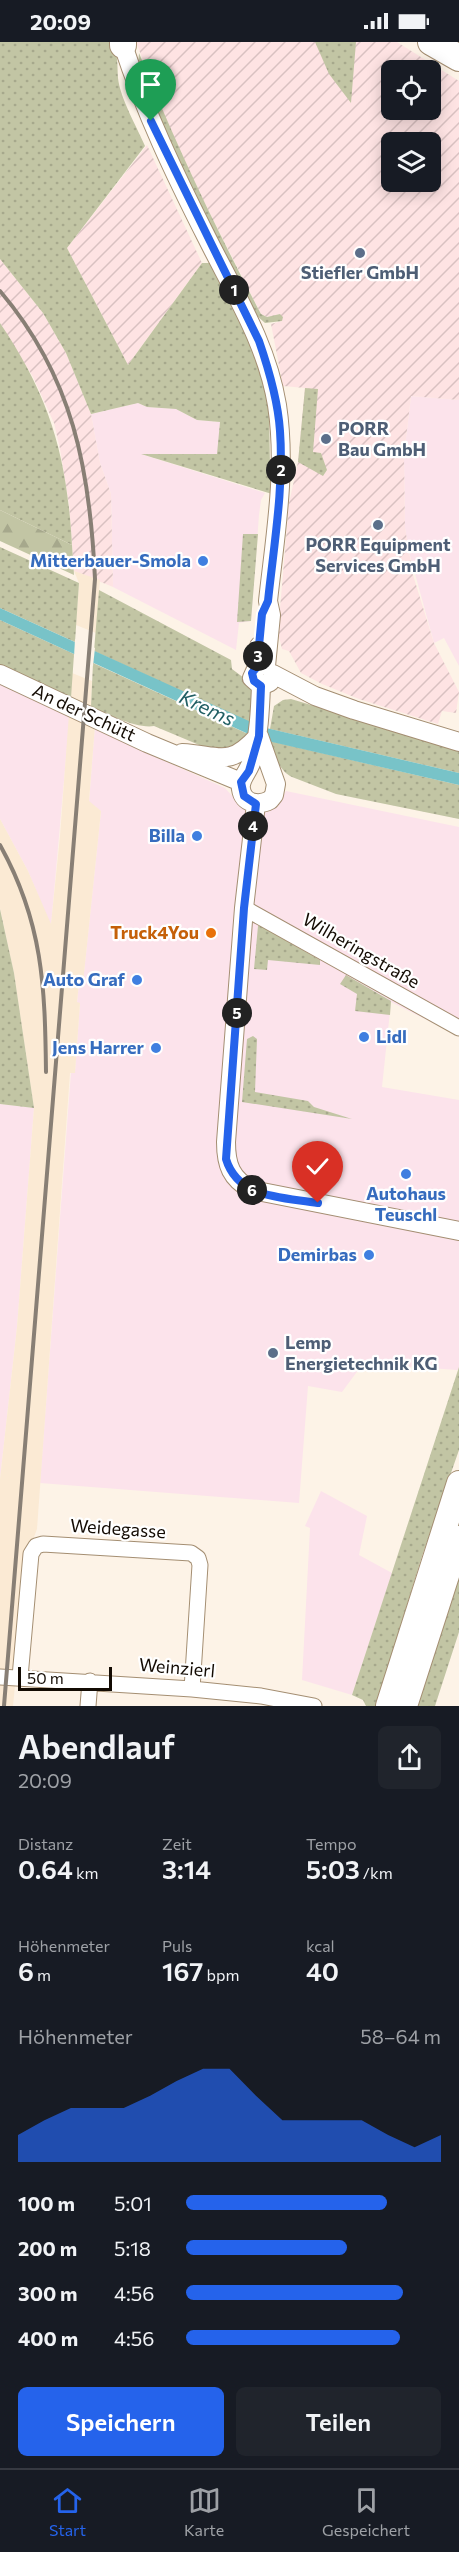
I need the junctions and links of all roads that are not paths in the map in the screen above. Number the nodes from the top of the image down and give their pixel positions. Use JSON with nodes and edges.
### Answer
{"nodes":[{"id":1,"x":431,"y":42,"type":"edge"},
{"id":2,"x":123,"y":44,"type":"edge"},
{"id":3,"x":459,"y":58,"type":"edge"},
{"id":4,"x":0,"y":674,"type":"edge"},
{"id":5,"x":264,"y":678,"type":"junction"},
{"id":6,"x":459,"y":742,"type":"edge"},
{"id":7,"x":168,"y":752,"type":"junction"},
{"id":8,"x":253,"y":769,"type":"junction"},
{"id":9,"x":256,"y":804,"type":"junction"},
{"id":10,"x":244,"y":908,"type":"junction"},
{"id":11,"x":459,"y":1028,"type":"edge"},
{"id":12,"x":459,"y":1232,"type":"edge"},
{"id":13,"x":459,"y":1483,"type":"edge"},
{"id":14,"x":459,"y":1538,"type":"edge"},
{"id":15,"x":0,"y":1677,"type":"edge"},
{"id":16,"x":20,"y":1677,"type":"junction"},
{"id":17,"x":90,"y":1681,"type":"junction"},
{"id":18,"x":192,"y":1689,"type":"junction"},
{"id":19,"x":394,"y":1705,"type":"edge"},
{"id":20,"x":88,"y":1706,"type":"edge"},
{"id":21,"x":314,"y":1706,"type":"edge"}],
"edges":[{"from":1,"to":3,"type":"highway"},
{"from":2,"to":5,"type":"street"},
{"from":4,"to":7,"type":"street","name":"An der Schütt"},
{"from":5,"to":6,"type":"street"},
{"from":5,"to":8,"type":"street"},
{"from":7,"to":8,"type":"street","name":"An der Schütt"},
{"from":7,"to":8,"type":"street","name":"An der Schütt"},
{"from":8,"to":9,"type":"street"},
{"from":8,"to":9,"type":"street"},
{"from":9,"to":10,"type":"street"},
{"from":10,"to":11,"type":"street","name":"Wilheringstraße"},
{"from":10,"to":12,"type":"street"},
{"from":13,"to":19,"type":"main road"},
{"from":14,"to":19,"type":"main road"},
{"from":15,"to":16,"type":"street","name":"Weinzierl"},
{"from":16,"to":17,"type":"street","name":"Weinzierl"},
{"from":16,"to":18,"type":"street","name":"Weidegasse"},
{"from":17,"to":18,"type":"street","name":"Weinzierl"},
{"from":17,"to":20,"type":"street"},
{"from":18,"to":21,"type":"street","name":"Weinzierl"}]}
